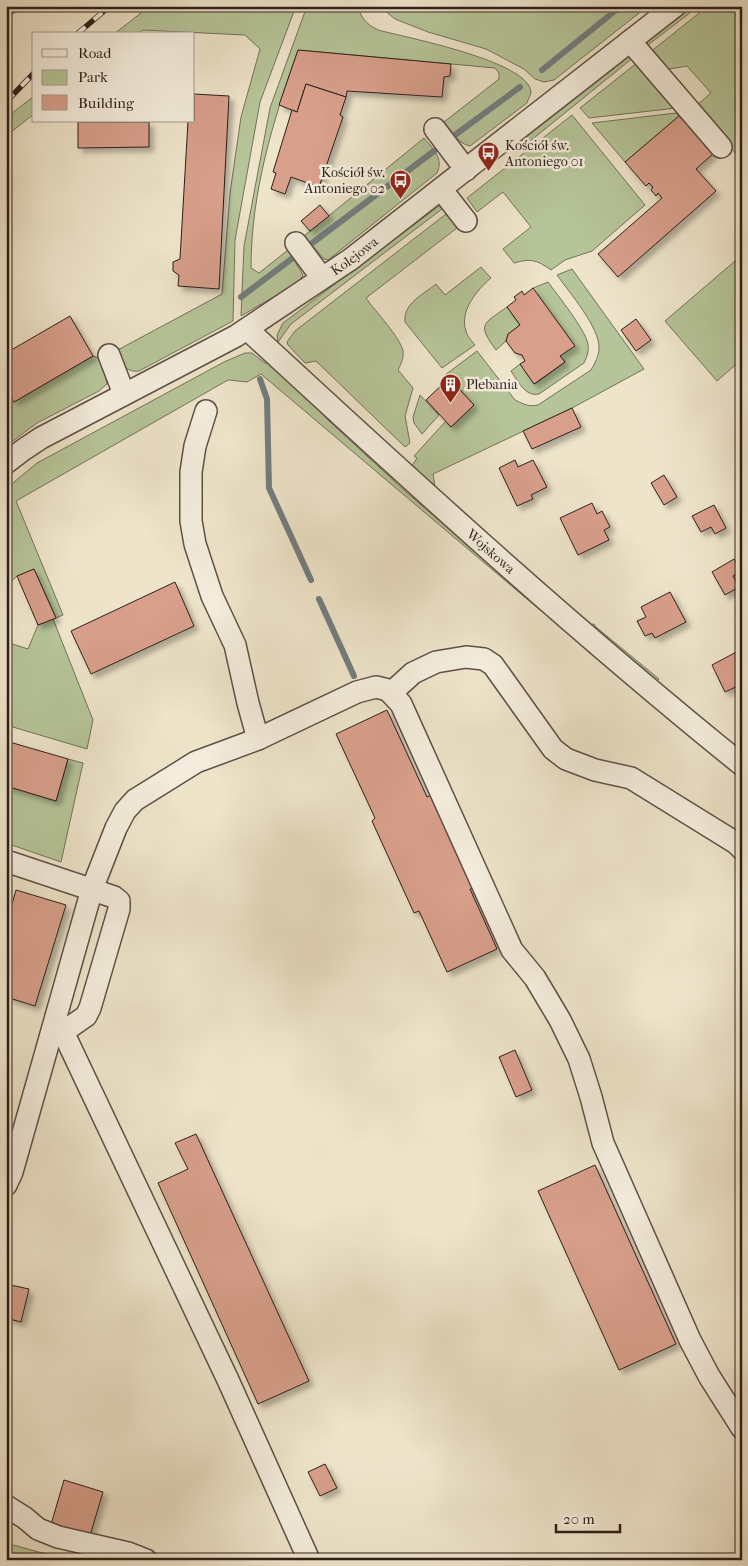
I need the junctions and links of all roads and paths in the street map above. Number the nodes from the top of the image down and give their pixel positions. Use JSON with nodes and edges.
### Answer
{"nodes":[{"id":1,"x":674,"y":6,"type":"edge"},
{"id":2,"x":630,"y":41,"type":"junction"},
{"id":3,"x":434,"y":129,"type":"dead end"},
{"id":4,"x":721,"y":147,"type":"dead end"},
{"id":5,"x":466,"y":170,"type":"junction"},
{"id":6,"x":441,"y":190,"type":"junction"},
{"id":7,"x":466,"y":221,"type":"dead end"},
{"id":8,"x":296,"y":243,"type":"dead end"},
{"id":9,"x":322,"y":278,"type":"junction"},
{"id":10,"x":247,"y":328,"type":"junction"},
{"id":11,"x":109,"y":355,"type":"dead end"},
{"id":12,"x":124,"y":394,"type":"junction"},
{"id":13,"x":206,"y":411,"type":"dead end"},
{"id":14,"x":6,"y":463,"type":"edge"},
{"id":15,"x":391,"y":693,"type":"junction"},
{"id":16,"x":258,"y":738,"type":"junction"},
{"id":17,"x":742,"y":765,"type":"edge"},
{"id":18,"x":742,"y":849,"type":"edge"},
{"id":19,"x":6,"y":861,"type":"edge"},
{"id":20,"x":92,"y":889,"type":"junction"},
{"id":21,"x":59,"y":1025,"type":"junction"},
{"id":22,"x":6,"y":1185,"type":"edge"},
{"id":23,"x":742,"y":1428,"type":"edge"},
{"id":24,"x":6,"y":1506,"type":"edge"},
{"id":25,"x":146,"y":1560,"type":"edge"},
{"id":26,"x":309,"y":1560,"type":"edge"}],
"edges":[{"from":1,"to":2,"type":"street","name":"Kolejowa"},
{"from":2,"to":4,"type":"street"},
{"from":2,"to":5,"type":"street","name":"Kolejowa"},
{"from":3,"to":5,"type":"street"},
{"from":5,"to":6,"type":"street","name":"Kolejowa"},
{"from":6,"to":7,"type":"street"},
{"from":6,"to":9,"type":"street","name":"Kolejowa"},
{"from":8,"to":9,"type":"street"},
{"from":9,"to":10,"type":"street","name":"Kolejowa"},
{"from":10,"to":12,"type":"street","name":"Kolejowa"},
{"from":10,"to":17,"type":"street","name":"Wojskowa"},
{"from":11,"to":12,"type":"street"},
{"from":12,"to":14,"type":"street","name":"Kolejowa"},
{"from":13,"to":16,"type":"street"},
{"from":15,"to":16,"type":"street"},
{"from":15,"to":18,"type":"street"},
{"from":15,"to":23,"type":"street"},
{"from":16,"to":20,"type":"street"},
{"from":19,"to":20,"type":"street"},
{"from":20,"to":21,"type":"street"},
{"from":20,"to":21,"type":"street"},
{"from":21,"to":22,"type":"street"},
{"from":21,"to":26,"type":"street"},
{"from":24,"to":25,"type":"street"}]}
